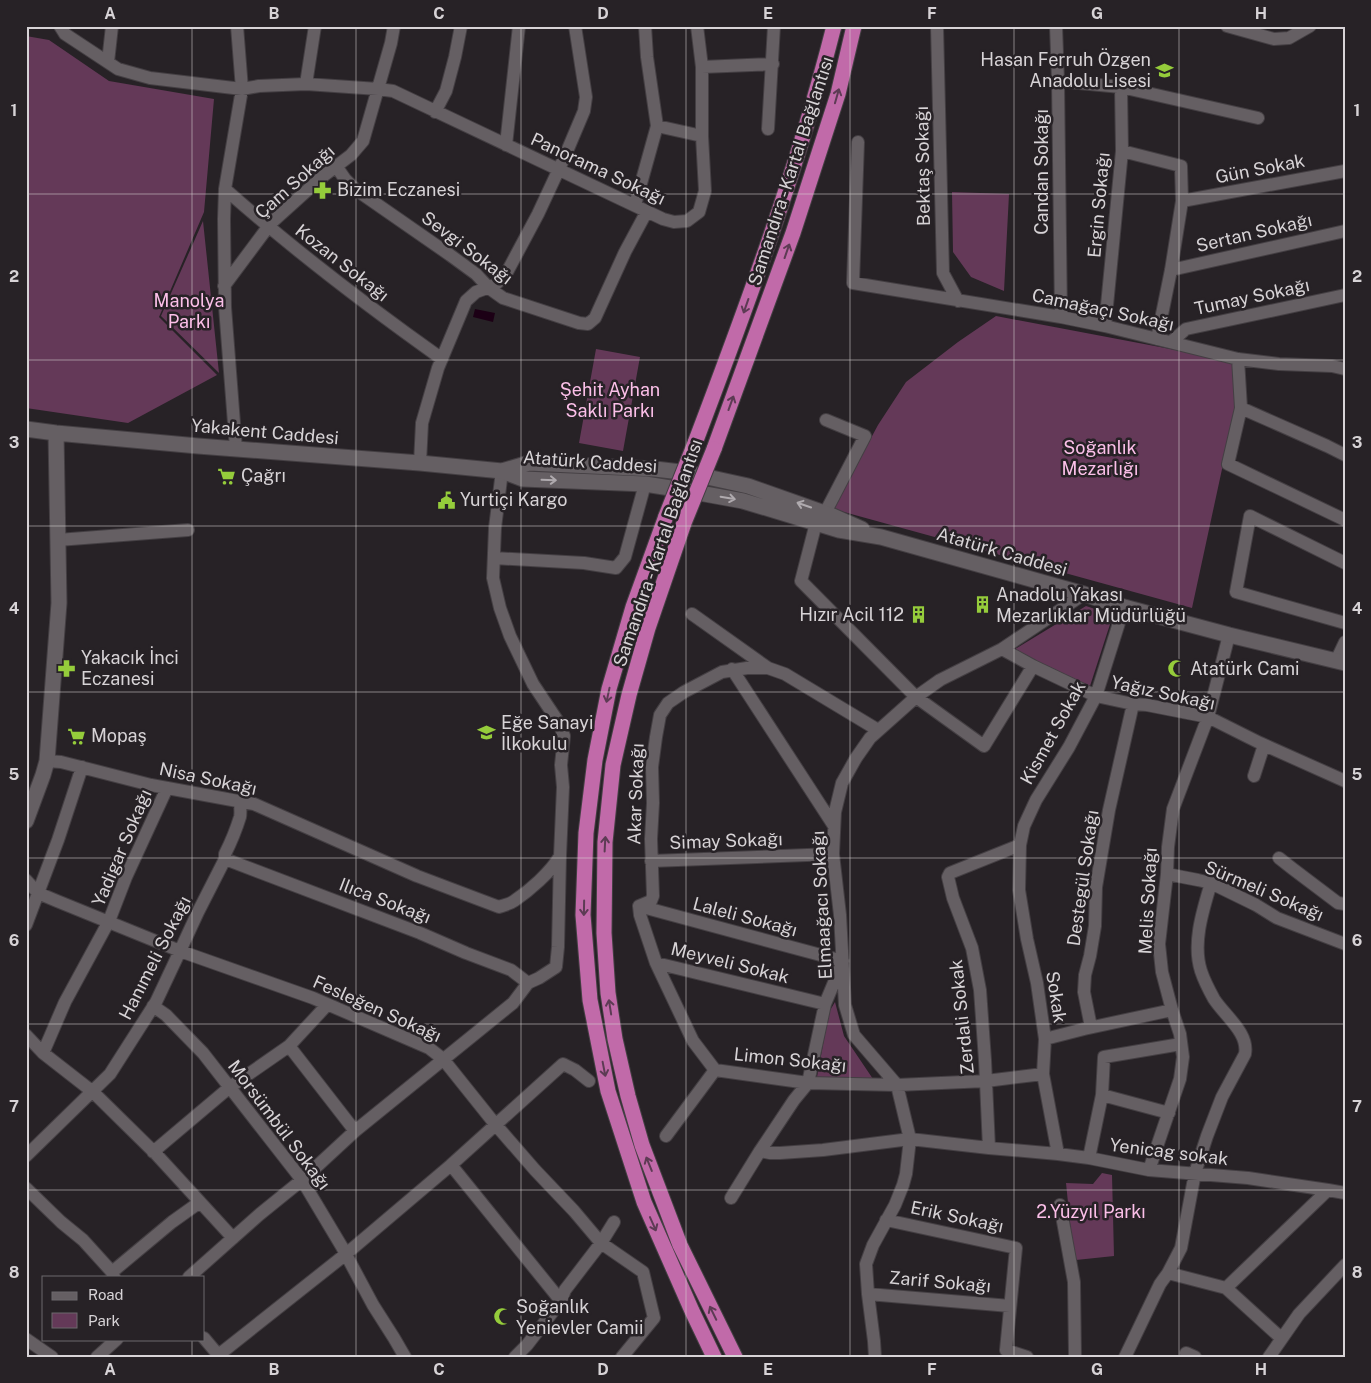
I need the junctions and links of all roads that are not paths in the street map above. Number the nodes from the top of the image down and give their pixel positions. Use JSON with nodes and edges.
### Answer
{"nodes":[{"id":1,"x":60,"y":26,"type":"edge"},
{"id":2,"x":112,"y":26,"type":"edge"},
{"id":3,"x":237,"y":26,"type":"edge"},
{"id":4,"x":315,"y":26,"type":"edge"},
{"id":5,"x":394,"y":26,"type":"edge"},
{"id":6,"x":461,"y":26,"type":"edge"},
{"id":7,"x":519,"y":26,"type":"edge"},
{"id":8,"x":575,"y":26,"type":"edge"},
{"id":9,"x":645,"y":26,"type":"edge"},
{"id":10,"x":697,"y":26,"type":"edge"},
{"id":11,"x":774,"y":26,"type":"edge"},
{"id":12,"x":834,"y":26,"type":"edge"},
{"id":13,"x":854,"y":26,"type":"edge"},
{"id":14,"x":937,"y":26,"type":"edge"},
{"id":15,"x":1056,"y":26,"type":"edge"},
{"id":16,"x":1227,"y":26,"type":"edge"},
{"id":17,"x":1310,"y":26,"type":"edge"},
{"id":18,"x":108,"y":62,"type":"junction"},
{"id":19,"x":773,"y":64,"type":"junction"},
{"id":20,"x":702,"y":66,"type":"junction"},
{"id":21,"x":1058,"y":81,"type":"junction"},
{"id":22,"x":306,"y":84,"type":"junction"},
{"id":23,"x":1121,"y":86,"type":"junction"},
{"id":24,"x":242,"y":88,"type":"junction"},
{"id":25,"x":378,"y":89,"type":"junction"},
{"id":26,"x":435,"y":112,"type":"junction"},
{"id":27,"x":1258,"y":118,"type":"dead end"},
{"id":28,"x":657,"y":126,"type":"junction"},
{"id":29,"x":768,"y":129,"type":"dead end"},
{"id":30,"x":702,"y":136,"type":"junction"},
{"id":31,"x":858,"y":142,"type":"dead end"},
{"id":32,"x":506,"y":145,"type":"junction"},
{"id":33,"x":1122,"y":152,"type":"junction"},
{"id":34,"x":336,"y":166,"type":"junction"},
{"id":35,"x":559,"y":170,"type":"junction"},
{"id":36,"x":1345,"y":171,"type":"edge"},
{"id":37,"x":225,"y":189,"type":"junction"},
{"id":38,"x":1182,"y":201,"type":"junction"},
{"id":39,"x":634,"y":205,"type":"junction"},
{"id":40,"x":647,"y":211,"type":"junction"},
{"id":41,"x":268,"y":227,"type":"junction"},
{"id":42,"x":1345,"y":231,"type":"edge"},
{"id":43,"x":1171,"y":270,"type":"junction"},
{"id":44,"x":224,"y":286,"type":"junction"},
{"id":45,"x":489,"y":288,"type":"junction"},
{"id":46,"x":1345,"y":294,"type":"edge"},
{"id":47,"x":958,"y":301,"type":"junction"},
{"id":48,"x":1060,"y":317,"type":"junction"},
{"id":49,"x":1105,"y":326,"type":"junction"},
{"id":50,"x":1157,"y":339,"type":"junction"},
{"id":51,"x":1171,"y":342,"type":"junction"},
{"id":52,"x":442,"y":359,"type":"junction"},
{"id":53,"x":1238,"y":359,"type":"junction"},
{"id":54,"x":1341,"y":366,"type":"edge"},
{"id":55,"x":1241,"y":408,"type":"junction"},
{"id":56,"x":826,"y":420,"type":"dead end"},
{"id":57,"x":26,"y":429,"type":"edge"},
{"id":58,"x":56,"y":433,"type":"junction"},
{"id":59,"x":236,"y":449,"type":"junction"},
{"id":60,"x":1345,"y":455,"type":"edge"},
{"id":61,"x":420,"y":463,"type":"junction"},
{"id":62,"x":502,"y":471,"type":"junction"},
{"id":63,"x":645,"y":484,"type":"junction"},
{"id":64,"x":820,"y":518,"type":"junction"},
{"id":65,"x":1345,"y":520,"type":"edge"},
{"id":66,"x":188,"y":530,"type":"dead end"},
{"id":67,"x":58,"y":540,"type":"junction"},
{"id":68,"x":494,"y":558,"type":"junction"},
{"id":69,"x":1345,"y":563,"type":"edge"},
{"id":70,"x":1084,"y":594,"type":"junction"},
{"id":71,"x":1124,"y":607,"type":"junction"},
{"id":72,"x":692,"y":614,"type":"dead end"},
{"id":73,"x":1345,"y":623,"type":"edge"},
{"id":74,"x":1229,"y":635,"type":"junction"},
{"id":75,"x":1345,"y":642,"type":"edge"},
{"id":76,"x":1002,"y":648,"type":"junction"},
{"id":77,"x":1340,"y":662,"type":"edge"},
{"id":78,"x":1033,"y":666,"type":"junction"},
{"id":79,"x":768,"y":668,"type":"junction"},
{"id":80,"x":732,"y":670,"type":"junction"},
{"id":81,"x":1096,"y":696,"type":"junction"},
{"id":82,"x":916,"y":697,"type":"junction"},
{"id":83,"x":1133,"y":704,"type":"junction"},
{"id":84,"x":1208,"y":717,"type":"junction"},
{"id":85,"x":878,"y":730,"type":"junction"},
{"id":86,"x":1264,"y":745,"type":"junction"},
{"id":87,"x":47,"y":761,"type":"junction"},
{"id":88,"x":82,"y":767,"type":"junction"},
{"id":89,"x":1254,"y":776,"type":"dead end"},
{"id":90,"x":1345,"y":780,"type":"edge"},
{"id":91,"x":167,"y":788,"type":"junction"},
{"id":92,"x":240,"y":801,"type":"junction"},
{"id":93,"x":26,"y":821,"type":"edge"},
{"id":94,"x":834,"y":826,"type":"junction"},
{"id":95,"x":1020,"y":845,"type":"junction"},
{"id":96,"x":833,"y":854,"type":"junction"},
{"id":97,"x":560,"y":856,"type":"junction"},
{"id":98,"x":1279,"y":858,"type":"dead end"},
{"id":99,"x":225,"y":859,"type":"junction"},
{"id":100,"x":652,"y":861,"type":"junction"},
{"id":101,"x":1167,"y":874,"type":"junction"},
{"id":102,"x":26,"y":880,"type":"edge"},
{"id":103,"x":1211,"y":883,"type":"junction"},
{"id":104,"x":38,"y":893,"type":"junction"},
{"id":105,"x":1345,"y":904,"type":"edge"},
{"id":106,"x":639,"y":906,"type":"junction"},
{"id":107,"x":109,"y":921,"type":"junction"},
{"id":108,"x":26,"y":925,"type":"edge"},
{"id":109,"x":1345,"y":944,"type":"edge"},
{"id":110,"x":180,"y":951,"type":"junction"},
{"id":111,"x":843,"y":961,"type":"junction"},
{"id":112,"x":656,"y":963,"type":"junction"},
{"id":113,"x":528,"y":983,"type":"junction"},
{"id":114,"x":825,"y":1004,"type":"junction"},
{"id":115,"x":327,"y":1005,"type":"junction"},
{"id":116,"x":153,"y":1006,"type":"junction"},
{"id":117,"x":1172,"y":1010,"type":"junction"},
{"id":118,"x":1091,"y":1027,"type":"junction"},
{"id":119,"x":26,"y":1034,"type":"edge"},
{"id":120,"x":1045,"y":1039,"type":"junction"},
{"id":121,"x":1181,"y":1044,"type":"junction"},
{"id":122,"x":289,"y":1046,"type":"junction"},
{"id":123,"x":43,"y":1053,"type":"junction"},
{"id":124,"x":443,"y":1059,"type":"junction"},
{"id":125,"x":715,"y":1070,"type":"junction"},
{"id":126,"x":1043,"y":1074,"type":"junction"},
{"id":127,"x":589,"y":1081,"type":"dead end"},
{"id":128,"x":986,"y":1081,"type":"junction"},
{"id":129,"x":808,"y":1083,"type":"junction"},
{"id":130,"x":897,"y":1085,"type":"junction"},
{"id":131,"x":230,"y":1087,"type":"junction"},
{"id":132,"x":93,"y":1092,"type":"junction"},
{"id":133,"x":1102,"y":1095,"type":"junction"},
{"id":134,"x":1169,"y":1112,"type":"junction"},
{"id":135,"x":495,"y":1124,"type":"junction"},
{"id":136,"x":354,"y":1131,"type":"junction"},
{"id":137,"x":666,"y":1136,"type":"dead end"},
{"id":138,"x":910,"y":1139,"type":"junction"},
{"id":139,"x":989,"y":1148,"type":"junction"},
{"id":140,"x":760,"y":1150,"type":"junction"},
{"id":141,"x":153,"y":1152,"type":"junction"},
{"id":142,"x":1058,"y":1154,"type":"junction"},
{"id":143,"x":26,"y":1156,"type":"edge"},
{"id":144,"x":1089,"y":1158,"type":"junction"},
{"id":145,"x":451,"y":1165,"type":"junction"},
{"id":146,"x":1149,"y":1170,"type":"junction"},
{"id":147,"x":1195,"y":1173,"type":"junction"},
{"id":148,"x":302,"y":1180,"type":"junction"},
{"id":149,"x":26,"y":1188,"type":"edge"},
{"id":150,"x":1328,"y":1190,"type":"junction"},
{"id":151,"x":1345,"y":1194,"type":"edge"},
{"id":152,"x":731,"y":1198,"type":"dead end"},
{"id":153,"x":200,"y":1202,"type":"junction"},
{"id":154,"x":1060,"y":1205,"type":"dead end"},
{"id":155,"x":886,"y":1220,"type":"junction"},
{"id":156,"x":614,"y":1222,"type":"dead end"},
{"id":157,"x":233,"y":1238,"type":"junction"},
{"id":158,"x":601,"y":1243,"type":"junction"},
{"id":159,"x":346,"y":1254,"type":"junction"},
{"id":160,"x":1345,"y":1265,"type":"edge"},
{"id":161,"x":1168,"y":1273,"type":"junction"},
{"id":162,"x":113,"y":1275,"type":"edge"},
{"id":163,"x":191,"y":1276,"type":"edge"},
{"id":164,"x":1226,"y":1288,"type":"junction"},
{"id":165,"x":868,"y":1294,"type":"junction"},
{"id":166,"x":561,"y":1301,"type":"junction"},
{"id":167,"x":1010,"y":1306,"type":"junction"},
{"id":168,"x":692,"y":1311,"type":"junction"},
{"id":169,"x":1281,"y":1338,"type":"junction"},
{"id":170,"x":26,"y":1339,"type":"edge"},
{"id":171,"x":205,"y":1339,"type":"edge"},
{"id":172,"x":117,"y":1340,"type":"edge"},
{"id":173,"x":218,"y":1356,"type":"edge"},
{"id":174,"x":876,"y":1356,"type":"edge"},
{"id":175,"x":52,"y":1357,"type":"edge"},
{"id":176,"x":97,"y":1357,"type":"edge"},
{"id":177,"x":405,"y":1357,"type":"edge"},
{"id":178,"x":515,"y":1357,"type":"edge"},
{"id":179,"x":622,"y":1357,"type":"edge"},
{"id":180,"x":709,"y":1357,"type":"edge"},
{"id":181,"x":714,"y":1357,"type":"edge"},
{"id":182,"x":735,"y":1357,"type":"edge"},
{"id":183,"x":1027,"y":1357,"type":"edge"},
{"id":184,"x":1075,"y":1357,"type":"edge"},
{"id":185,"x":1125,"y":1357,"type":"edge"},
{"id":186,"x":1268,"y":1357,"type":"edge"}],
"edges":[{"from":1,"to":18,"type":"street","name":"Panorama Sokağı"},
{"from":2,"to":18,"type":"street"},
{"from":3,"to":24,"type":"street"},
{"from":4,"to":22,"type":"street"},
{"from":5,"to":25,"type":"street","name":"Çam Sokağı"},
{"from":6,"to":26,"type":"street"},
{"from":7,"to":32,"type":"street"},
{"from":8,"to":35,"type":"street"},
{"from":9,"to":28,"type":"street"},
{"from":10,"to":20,"type":"street","name":"Panorama Sokağı"},
{"from":11,"to":19,"type":"street"},
{"from":12,"to":168,"type":"highway","name":"Samandıra - Kartal Bağlantısı","one_way":true,"bridge":true},
{"from":182,"to":13,"type":"highway","name":"Samandıra - Kartal Bağlantısı","one_way":true,"bridge":true},
{"from":14,"to":47,"type":"street","name":"Bektaş Sokağı"},
{"from":15,"to":21,"type":"street","name":"Candan Sokağı"},
{"from":16,"to":17,"type":"street"},
{"from":18,"to":24,"type":"street","name":"Panorama Sokağı"},
{"from":19,"to":20,"type":"street"},
{"from":19,"to":29,"type":"street"},
{"from":20,"to":30,"type":"street","name":"Panorama Sokağı"},
{"from":21,"to":23,"type":"street"},
{"from":21,"to":48,"type":"street","name":"Candan Sokağı"},
{"from":22,"to":24,"type":"street","name":"Panorama Sokağı"},
{"from":22,"to":25,"type":"street","name":"Panorama Sokağı"},
{"from":23,"to":27,"type":"street"},
{"from":23,"to":33,"type":"street","name":"Ergin Sokağı"},
{"from":24,"to":37,"type":"street"},
{"from":25,"to":26,"type":"street","name":"Panorama Sokağı"},
{"from":25,"to":34,"type":"street","name":"Çam Sokağı"},
{"from":26,"to":32,"type":"street","name":"Panorama Sokağı"},
{"from":28,"to":30,"type":"street"},
{"from":28,"to":39,"type":"street"},
{"from":30,"to":40,"type":"street","name":"Panorama Sokağı"},
{"from":31,"to":47,"type":"street","name":"Camağaçı Sokağı"},
{"from":32,"to":35,"type":"street","name":"Panorama Sokağı"},
{"from":33,"to":38,"type":"street"},
{"from":33,"to":49,"type":"street","name":"Ergin Sokağı"},
{"from":34,"to":41,"type":"street","name":"Çam Sokağı"},
{"from":34,"to":45,"type":"street","name":"Sevgi Sokağı"},
{"from":35,"to":39,"type":"street","name":"Panorama Sokağı"},
{"from":35,"to":45,"type":"street"},
{"from":36,"to":38,"type":"street","name":"Gün Sokak"},
{"from":37,"to":41,"type":"street","name":"Kozan Sokağı"},
{"from":37,"to":44,"type":"street"},
{"from":38,"to":43,"type":"street"},
{"from":39,"to":40,"type":"street","name":"Panorama Sokağı"},
{"from":40,"to":45,"type":"street","name":"Sevgi Sokağı"},
{"from":41,"to":44,"type":"street","name":"Çam Sokağı"},
{"from":41,"to":52,"type":"street","name":"Kozan Sokağı"},
{"from":42,"to":43,"type":"street","name":"Sertan Sokağı"},
{"from":43,"to":50,"type":"street"},
{"from":44,"to":59,"type":"street"},
{"from":45,"to":52,"type":"street"},
{"from":46,"to":51,"type":"street","name":"Tumay Sokağı"},
{"from":47,"to":48,"type":"street","name":"Camağaçı Sokağı"},
{"from":48,"to":49,"type":"street","name":"Camağaçı Sokağı"},
{"from":49,"to":50,"type":"street","name":"Camağaçı Sokağı"},
{"from":50,"to":51,"type":"street","name":"Camağaçı Sokağı"},
{"from":51,"to":53,"type":"street","name":"Camağaçı Sokağı"},
{"from":52,"to":61,"type":"street"},
{"from":53,"to":54,"type":"street","name":"Camağaçı Sokağı"},
{"from":53,"to":55,"type":"street"},
{"from":55,"to":60,"type":"street"},
{"from":55,"to":65,"type":"street"},
{"from":56,"to":64,"type":"street"},
{"from":57,"to":58,"type":"street","name":"Yakakent Caddesi"},
{"from":58,"to":59,"type":"street","name":"Yakakent Caddesi"},
{"from":58,"to":67,"type":"street"},
{"from":59,"to":61,"type":"street","name":"Yakakent Caddesi"},
{"from":61,"to":62,"type":"street","name":"Yakakent Caddesi"},
{"from":62,"to":63,"type":"street","name":"Atatürk Caddesi","one_way":true},
{"from":64,"to":62,"type":"street","name":"Atatürk Caddesi","one_way":true},
{"from":62,"to":68,"type":"street"},
{"from":63,"to":64,"type":"street","name":"Atatürk Caddesi","one_way":true},
{"from":63,"to":68,"type":"street"},
{"from":64,"to":70,"type":"street","name":"Atatürk Caddesi"},
{"from":64,"to":82,"type":"street"},
{"from":66,"to":67,"type":"street"},
{"from":67,"to":87,"type":"street"},
{"from":68,"to":97,"type":"street"},
{"from":69,"to":73,"type":"street"},
{"from":70,"to":71,"type":"street","name":"Atatürk Caddesi"},
{"from":70,"to":76,"type":"street","name":"Elmaağacı Sokağı"},
{"from":71,"to":74,"type":"street","name":"Atatürk Caddesi"},
{"from":71,"to":81,"type":"street","name":"Kismet Sokak"},
{"from":72,"to":79,"type":"street"},
{"from":74,"to":77,"type":"street","name":"Atatürk Caddesi"},
{"from":74,"to":84,"type":"street","name":"Melis Sokağı"},
{"from":75,"to":77,"type":"street"},
{"from":76,"to":78,"type":"street","name":"Yağız Sokağı"},
{"from":76,"to":82,"type":"street","name":"Elmaağacı Sokağı"},
{"from":78,"to":81,"type":"street","name":"Yağız Sokağı"},
{"from":78,"to":82,"type":"street"},
{"from":79,"to":80,"type":"street","name":"Akar Sokağı"},
{"from":79,"to":85,"type":"street","name":"Akar Sokağı"},
{"from":80,"to":94,"type":"street"},
{"from":80,"to":100,"type":"street","name":"Akar Sokağı"},
{"from":81,"to":83,"type":"street","name":"Yağız Sokağı"},
{"from":81,"to":95,"type":"street","name":"Kismet Sokak"},
{"from":82,"to":85,"type":"street","name":"Elmaağacı Sokağı"},
{"from":83,"to":84,"type":"street","name":"Yağız Sokağı"},
{"from":83,"to":118,"type":"street","name":"Destegül Sokağı"},
{"from":84,"to":86,"type":"street","name":"Yağız Sokağı"},
{"from":84,"to":101,"type":"street","name":"Melis Sokağı"},
{"from":85,"to":94,"type":"street","name":"Elmaağacı Sokağı"},
{"from":86,"to":89,"type":"street"},
{"from":86,"to":90,"type":"street","name":"Yağız Sokağı"},
{"from":87,"to":88,"type":"street","name":"Nisa Sokağı"},
{"from":87,"to":93,"type":"street"},
{"from":88,"to":91,"type":"street","name":"Nisa Sokağı"},
{"from":88,"to":104,"type":"street"},
{"from":91,"to":92,"type":"street","name":"Nisa Sokağı"},
{"from":91,"to":107,"type":"street","name":"Yadigar Sokağı"},
{"from":92,"to":97,"type":"street","name":"Nisa Sokağı"},
{"from":92,"to":99,"type":"street","name":"Hanımeli Sokağı"},
{"from":94,"to":96,"type":"street","name":"Elmaağacı Sokağı"},
{"from":95,"to":120,"type":"street","name":"Sokak"},
{"from":95,"to":128,"type":"street","name":"Zerdali Sokak"},
{"from":96,"to":100,"type":"street","name":"Simay Sokağı"},
{"from":96,"to":111,"type":"street","name":"Elmaağacı Sokağı"},
{"from":97,"to":113,"type":"street"},
{"from":98,"to":105,"type":"street"},
{"from":99,"to":110,"type":"street","name":"Hanımeli Sokağı"},
{"from":99,"to":113,"type":"street","name":"Ilıca Sokağı"},
{"from":100,"to":106,"type":"street","name":"Akar Sokağı"},
{"from":101,"to":103,"type":"street","name":"Sürmeli Sokağı"},
{"from":101,"to":117,"type":"street","name":"Melis Sokağı"},
{"from":102,"to":104,"type":"street","name":"Fesleğen Sokağı"},
{"from":103,"to":109,"type":"street","name":"Sürmeli Sokağı"},
{"from":103,"to":147,"type":"street"},
{"from":104,"to":107,"type":"street","name":"Fesleğen Sokağı"},
{"from":104,"to":108,"type":"street"},
{"from":106,"to":111,"type":"street","name":"Laleli Sokağı"},
{"from":106,"to":112,"type":"street","name":"Limon Sokağı"},
{"from":107,"to":110,"type":"street","name":"Fesleğen Sokağı"},
{"from":107,"to":123,"type":"street","name":"Yadigar Sokağı"},
{"from":110,"to":115,"type":"street","name":"Fesleğen Sokağı"},
{"from":110,"to":116,"type":"street","name":"Hanımeli Sokağı"},
{"from":111,"to":114,"type":"street"},
{"from":111,"to":130,"type":"street","name":"Elmaağacı Sokağı"},
{"from":112,"to":114,"type":"street","name":"Meyveli Sokak"},
{"from":112,"to":125,"type":"street","name":"Limon Sokağı"},
{"from":113,"to":124,"type":"street"},
{"from":114,"to":129,"type":"street"},
{"from":115,"to":122,"type":"street"},
{"from":115,"to":124,"type":"street","name":"Fesleğen Sokağı"},
{"from":116,"to":131,"type":"street","name":"Morsümbül Sokağı"},
{"from":116,"to":132,"type":"street","name":"Hanımeli Sokağı"},
{"from":117,"to":118,"type":"street"},
{"from":117,"to":121,"type":"street","name":"Melis Sokağı"},
{"from":118,"to":120,"type":"street"},
{"from":119,"to":123,"type":"street"},
{"from":120,"to":126,"type":"street","name":"Sokak"},
{"from":121,"to":133,"type":"street"},
{"from":121,"to":134,"type":"street","name":"Melis Sokağı"},
{"from":122,"to":131,"type":"street"},
{"from":122,"to":136,"type":"street"},
{"from":123,"to":132,"type":"street"},
{"from":124,"to":135,"type":"street","name":"Fesleğen Sokağı"},
{"from":124,"to":136,"type":"street"},
{"from":125,"to":129,"type":"street","name":"Limon Sokağı"},
{"from":125,"to":137,"type":"street"},
{"from":126,"to":128,"type":"street","name":"Limon Sokağı"},
{"from":126,"to":142,"type":"street","name":"Sokak"},
{"from":127,"to":135,"type":"street"},
{"from":128,"to":130,"type":"street","name":"Limon Sokağı"},
{"from":128,"to":139,"type":"street","name":"Zerdali Sokak"},
{"from":129,"to":130,"type":"street","name":"Limon Sokağı"},
{"from":129,"to":140,"type":"street"},
{"from":130,"to":138,"type":"street","name":"Elmaağacı Sokağı"},
{"from":131,"to":141,"type":"street"},
{"from":131,"to":148,"type":"street","name":"Morsümbül Sokağı"},
{"from":132,"to":141,"type":"street"},
{"from":132,"to":143,"type":"street","name":"Hanımeli Sokağı"},
{"from":133,"to":134,"type":"street"},
{"from":133,"to":144,"type":"street"},
{"from":134,"to":146,"type":"street","name":"Melis Sokağı"},
{"from":135,"to":145,"type":"street"},
{"from":135,"to":158,"type":"street","name":"Fesleğen Sokağı"},
{"from":136,"to":148,"type":"street"},
{"from":138,"to":139,"type":"street","name":"Yenicag sokak"},
{"from":138,"to":140,"type":"street","name":"Yenicag sokak"},
{"from":138,"to":155,"type":"street"},
{"from":139,"to":142,"type":"street","name":"Yenicag sokak"},
{"from":140,"to":152,"type":"street"},
{"from":141,"to":153,"type":"street"},
{"from":142,"to":144,"type":"street","name":"Yenicag sokak"},
{"from":144,"to":146,"type":"street","name":"Yenicag sokak"},
{"from":145,"to":159,"type":"street"},
{"from":145,"to":166,"type":"street"},
{"from":146,"to":147,"type":"street","name":"Yenicag sokak"},
{"from":147,"to":150,"type":"street","name":"Yenicag sokak"},
{"from":147,"to":161,"type":"street"},
{"from":148,"to":157,"type":"street"},
{"from":148,"to":159,"type":"street","name":"Morsümbül Sokağı"},
{"from":149,"to":162,"type":"street"},
{"from":150,"to":151,"type":"street","name":"Yenicag sokak"},
{"from":150,"to":164,"type":"street"},
{"from":153,"to":157,"type":"street"},
{"from":153,"to":162,"type":"street"},
{"from":154,"to":184,"type":"street"},
{"from":155,"to":165,"type":"street"},
{"from":155,"to":167,"type":"street","name":"Erik Sokağı"},
{"from":156,"to":158,"type":"street"},
{"from":157,"to":163,"type":"street"},
{"from":158,"to":166,"type":"street"},
{"from":158,"to":179,"type":"street","name":"Fesleğen Sokağı"},
{"from":159,"to":173,"type":"street"},
{"from":159,"to":177,"type":"street","name":"Morsümbül Sokağı"},
{"from":160,"to":169,"type":"street"},
{"from":161,"to":164,"type":"street"},
{"from":161,"to":185,"type":"street"},
{"from":164,"to":169,"type":"street"},
{"from":165,"to":167,"type":"street","name":"Zarif Sokağı"},
{"from":165,"to":174,"type":"street"},
{"from":166,"to":178,"type":"street"},
{"from":167,"to":183,"type":"street","name":"Erik Sokağı"},
{"from":168,"to":180,"type":"highway"},
{"from":168,"to":181,"type":"highway","name":"Samandıra - Kartal Bağlantısı"},
{"from":169,"to":186,"type":"street"},
{"from":170,"to":175,"type":"street"},
{"from":171,"to":173,"type":"street"},
{"from":172,"to":176,"type":"street"}]}
